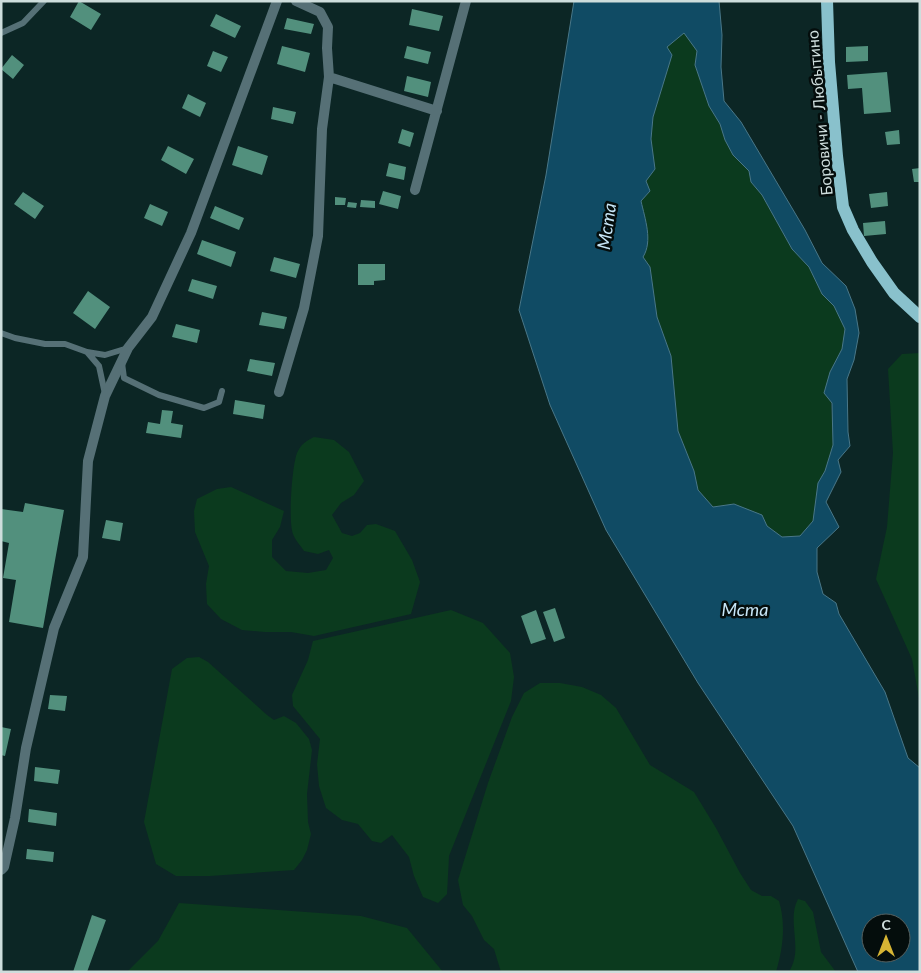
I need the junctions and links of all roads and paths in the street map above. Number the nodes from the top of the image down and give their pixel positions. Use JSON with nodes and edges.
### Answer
{"nodes":[{"id":1,"x":44,"y":1,"type":"edge"},
{"id":2,"x":276,"y":1,"type":"edge"},
{"id":3,"x":296,"y":1,"type":"edge"},
{"id":4,"x":466,"y":1,"type":"edge"},
{"id":5,"x":827,"y":1,"type":"edge"},
{"id":6,"x":1,"y":33,"type":"edge"},
{"id":7,"x":329,"y":77,"type":"junction"},
{"id":8,"x":437,"y":111,"type":"junction"},
{"id":9,"x":415,"y":190,"type":"dead end"},
{"id":10,"x":920,"y":317,"type":"edge"},
{"id":11,"x":1,"y":332,"type":"edge"},
{"id":12,"x":128,"y":348,"type":"junction"},
{"id":13,"x":87,"y":352,"type":"junction"},
{"id":14,"x":122,"y":359,"type":"junction"},
{"id":15,"x":222,"y":391,"type":"dead end"},
{"id":16,"x":279,"y":392,"type":"dead end"},
{"id":17,"x":105,"y":396,"type":"junction"},
{"id":18,"x":1,"y":870,"type":"edge"}],
"edges":[{"from":1,"to":6,"type":"lane"},
{"from":2,"to":12,"type":"street"},
{"from":3,"to":7,"type":"street"},
{"from":4,"to":8,"type":"street"},
{"from":5,"to":10,"type":"main road","name":"Боровичи - Любытино"},
{"from":7,"to":8,"type":"street"},
{"from":7,"to":16,"type":"street"},
{"from":8,"to":9,"type":"street"},
{"from":11,"to":13,"type":"lane"},
{"from":12,"to":13,"type":"lane"},
{"from":12,"to":14,"type":"street"},
{"from":13,"to":17,"type":"lane"},
{"from":14,"to":15,"type":"lane"},
{"from":14,"to":17,"type":"street"},
{"from":17,"to":18,"type":"street"}]}
